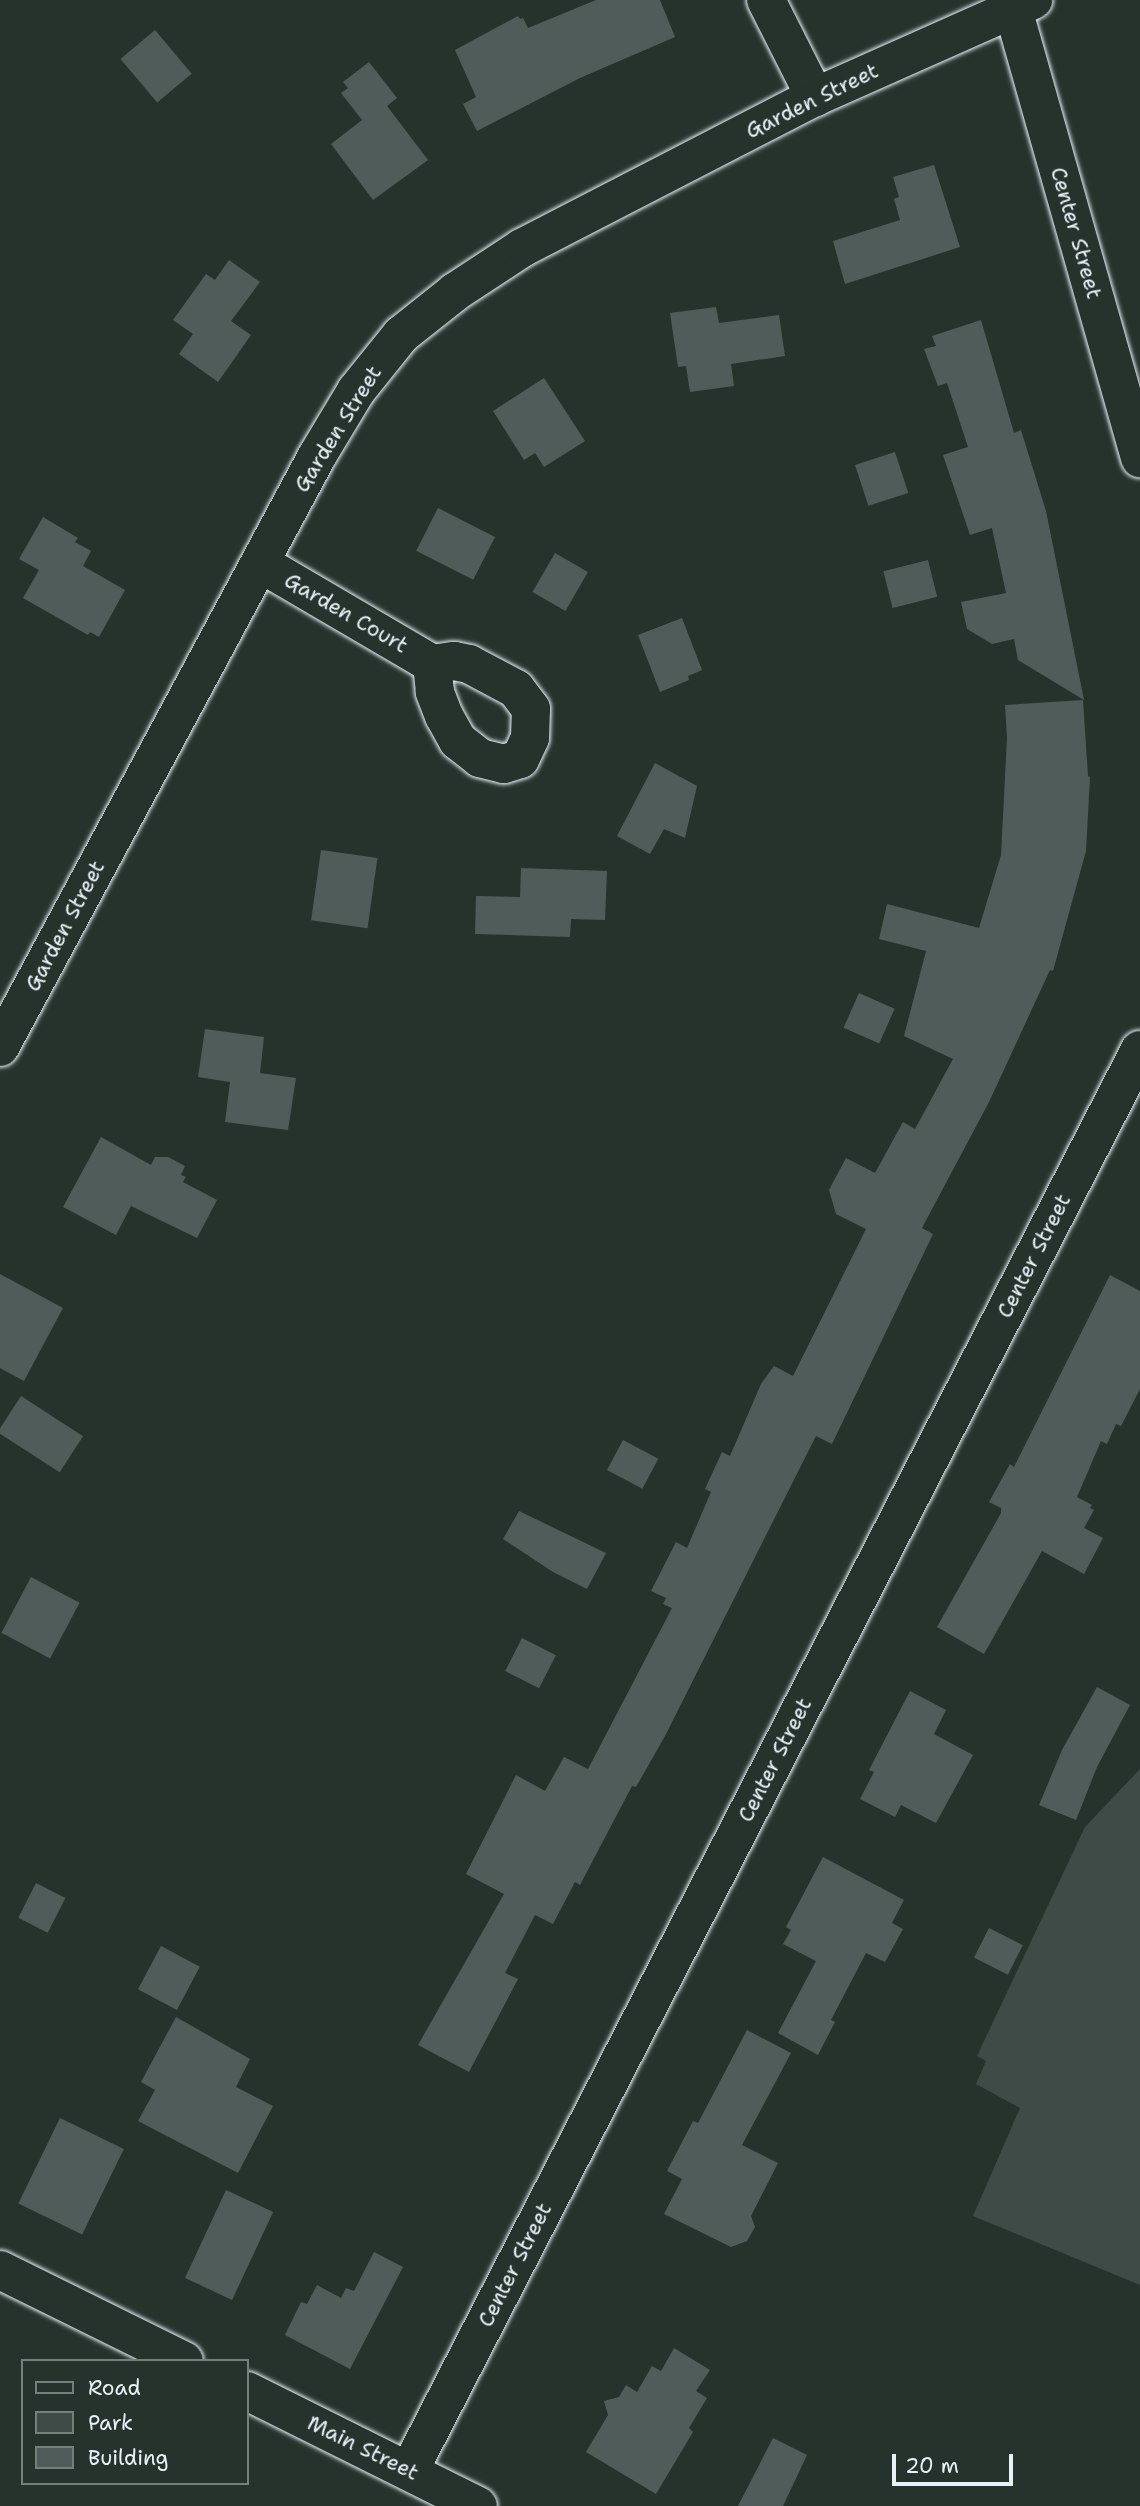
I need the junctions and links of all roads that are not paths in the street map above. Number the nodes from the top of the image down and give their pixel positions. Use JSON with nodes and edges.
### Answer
{"nodes":[{"id":1,"x":766,"y":0,"type":"edge"},
{"id":2,"x":1023,"y":4,"type":"edge"},
{"id":3,"x":815,"y":97,"type":"junction"},
{"id":4,"x":1140,"y":458,"type":"edge"},
{"id":5,"x":260,"y":562,"type":"junction"},
{"id":6,"x":432,"y":664,"type":"dead end"},
{"id":7,"x":0,"y":1047,"type":"edge"},
{"id":8,"x":1140,"y":1050,"type":"edge"},
{"id":9,"x":0,"y":2270,"type":"edge"},
{"id":10,"x":180,"y":2359,"type":"edge"},
{"id":11,"x":248,"y":2391,"type":"edge"},
{"id":12,"x":409,"y":2471,"type":"junction"},
{"id":13,"x":478,"y":2506,"type":"edge"}],
"edges":[{"from":1,"to":3,"type":"street"},
{"from":2,"to":3,"type":"street","name":"Garden Street"},
{"from":2,"to":4,"type":"street","name":"Center Street"},
{"from":3,"to":5,"type":"street","name":"Garden Street"},
{"from":5,"to":6,"type":"street","name":"Garden Court"},
{"from":5,"to":7,"type":"street","name":"Garden Street"},
{"from":8,"to":12,"type":"street","name":"Center Street"},
{"from":9,"to":10,"type":"street"},
{"from":11,"to":12,"type":"street","name":"Main Street"},
{"from":12,"to":13,"type":"street","name":"Main Street"}]}
